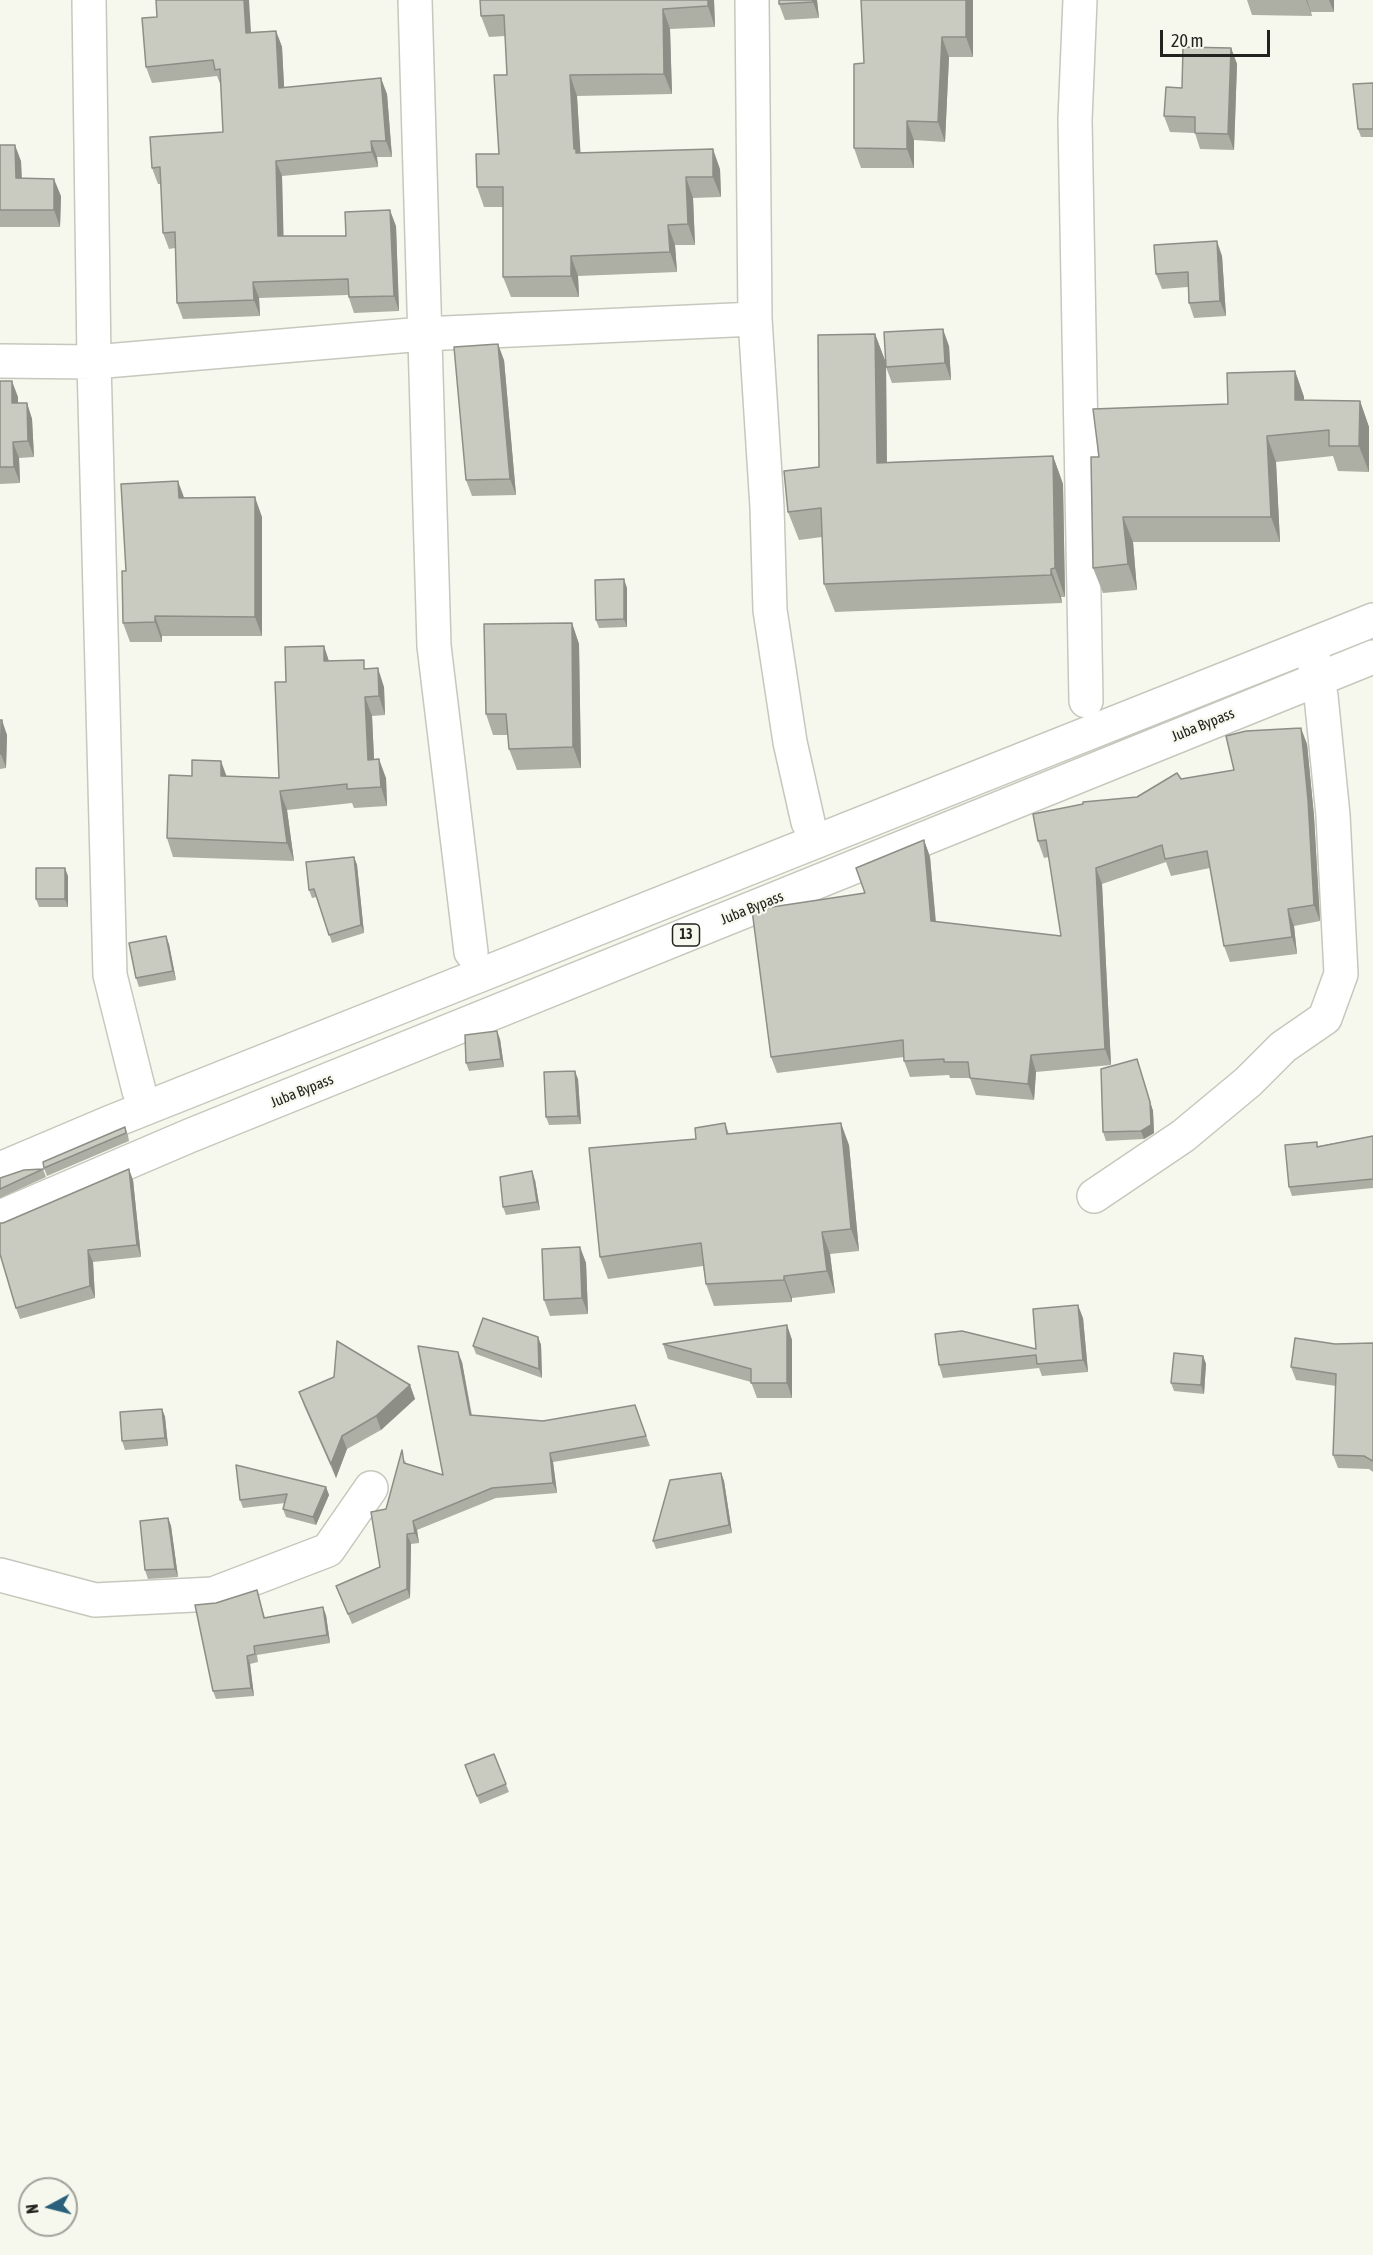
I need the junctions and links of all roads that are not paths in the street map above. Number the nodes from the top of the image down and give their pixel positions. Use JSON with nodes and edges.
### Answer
{"nodes":[{"id":1,"x":89,"y":0,"type":"edge"},
{"id":2,"x":414,"y":0,"type":"edge"},
{"id":3,"x":752,"y":0,"type":"edge"},
{"id":4,"x":1080,"y":0,"type":"edge"},
{"id":5,"x":755,"y":319,"type":"junction"},
{"id":6,"x":423,"y":334,"type":"junction"},
{"id":7,"x":0,"y":362,"type":"edge"},
{"id":8,"x":94,"y":362,"type":"junction"},
{"id":9,"x":1373,"y":620,"type":"edge"},
{"id":10,"x":1310,"y":644,"type":"junction"},
{"id":11,"x":1373,"y":657,"type":"edge"},
{"id":12,"x":1086,"y":701,"type":"dead end"},
{"id":13,"x":808,"y":822,"type":"dead end"},
{"id":14,"x":471,"y":952,"type":"dead end"},
{"id":15,"x":139,"y":1091,"type":"dead end"},
{"id":16,"x":0,"y":1169,"type":"edge"},
{"id":17,"x":1094,"y":1196,"type":"dead end"},
{"id":18,"x":0,"y":1217,"type":"edge"},
{"id":19,"x":370,"y":1488,"type":"dead end"},
{"id":20,"x":0,"y":1575,"type":"edge"}],
"edges":[{"from":1,"to":8,"type":"street"},
{"from":2,"to":6,"type":"street"},
{"from":3,"to":5,"type":"street"},
{"from":4,"to":12,"type":"street"},
{"from":5,"to":6,"type":"street"},
{"from":5,"to":13,"type":"street"},
{"from":6,"to":8,"type":"street"},
{"from":6,"to":14,"type":"street"},
{"from":7,"to":8,"type":"street"},
{"from":8,"to":15,"type":"street"},
{"from":9,"to":10,"type":"street"},
{"from":10,"to":16,"type":"street"},
{"from":10,"to":17,"type":"street"},
{"from":11,"to":18,"type":"street","name":"Juba Bypass","number":"13"},
{"from":19,"to":20,"type":"street"}]}
